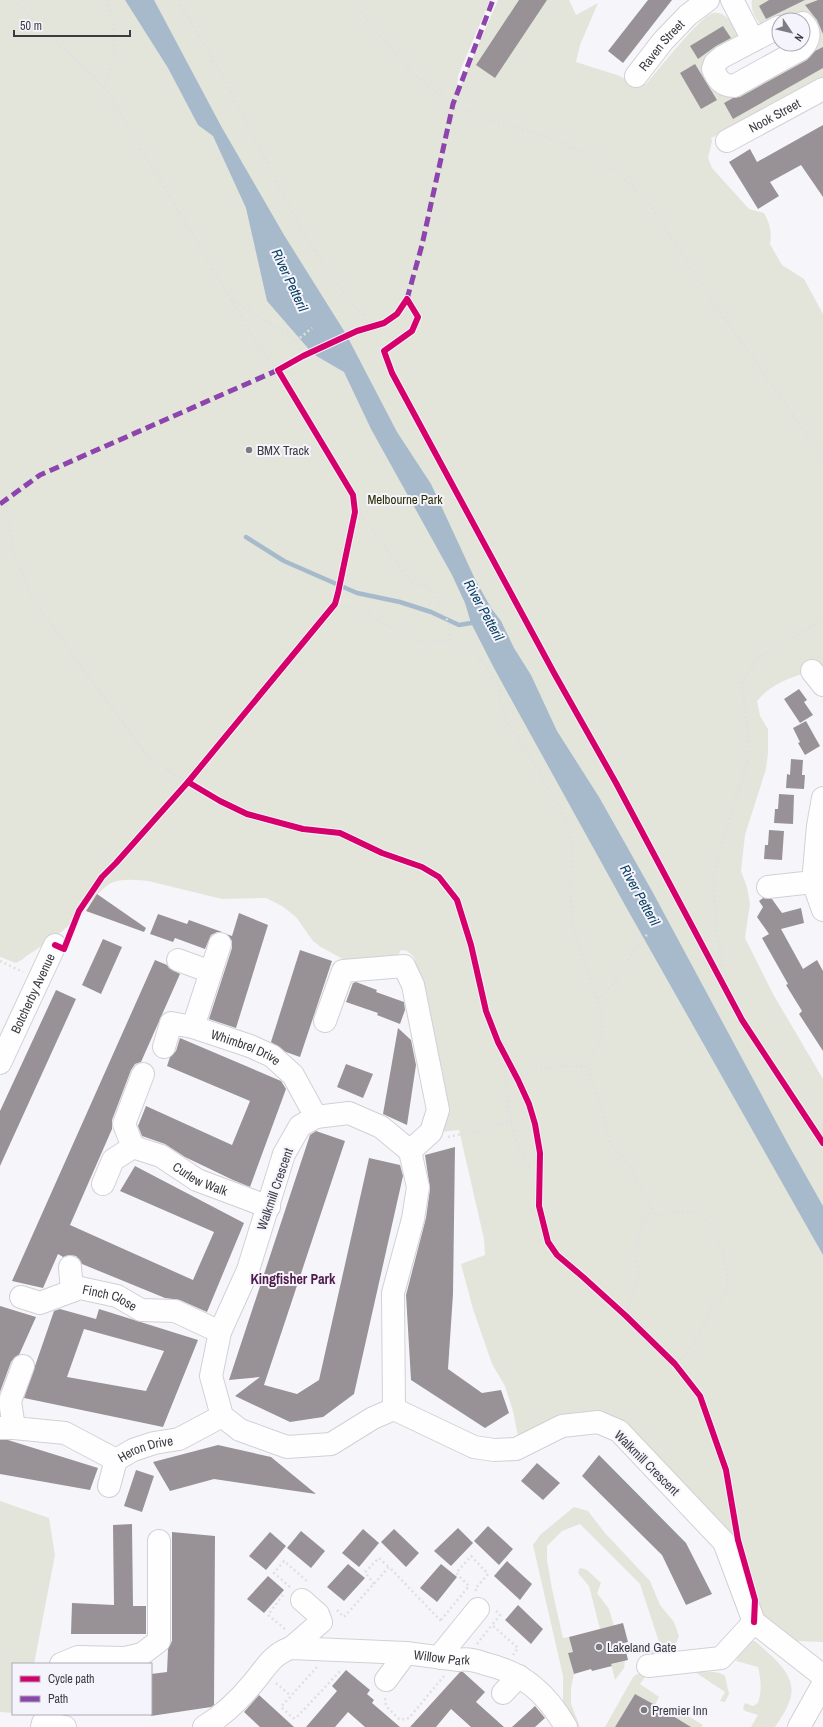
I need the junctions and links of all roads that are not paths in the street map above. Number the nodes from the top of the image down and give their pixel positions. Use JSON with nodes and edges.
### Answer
{"nodes":[{"id":1,"x":708,"y":0,"type":"edge"},
{"id":2,"x":732,"y":0,"type":"edge"},
{"id":3,"x":771,"y":31,"type":"edge"},
{"id":4,"x":753,"y":40,"type":"junction"},
{"id":5,"x":796,"y":52,"type":"edge"},
{"id":6,"x":636,"y":76,"type":"dead end"},
{"id":7,"x":823,"y":89,"type":"edge"},
{"id":8,"x":727,"y":141,"type":"dead end"},
{"id":9,"x":823,"y":798,"type":"edge"},
{"id":10,"x":813,"y":882,"type":"junction"},
{"id":11,"x":768,"y":887,"type":"dead end"},
{"id":12,"x":823,"y":910,"type":"edge"},
{"id":13,"x":220,"y":944,"type":"dead end"},
{"id":14,"x":55,"y":945,"type":"dead end"},
{"id":15,"x":178,"y":960,"type":"dead end"},
{"id":16,"x":211,"y":972,"type":"junction"},
{"id":17,"x":325,"y":1021,"type":"dead end"},
{"id":18,"x":193,"y":1027,"type":"junction"},
{"id":19,"x":164,"y":1047,"type":"dead end"},
{"id":20,"x":0,"y":1063,"type":"edge"},
{"id":21,"x":143,"y":1074,"type":"dead end"},
{"id":22,"x":316,"y":1117,"type":"junction"},
{"id":23,"x":134,"y":1147,"type":"junction"},
{"id":24,"x":410,"y":1151,"type":"junction"},
{"id":25,"x":103,"y":1184,"type":"dead end"},
{"id":26,"x":268,"y":1207,"type":"junction"},
{"id":27,"x":70,"y":1267,"type":"dead end"},
{"id":28,"x":72,"y":1290,"type":"junction"},
{"id":29,"x":21,"y":1296,"type":"dead end"},
{"id":30,"x":220,"y":1332,"type":"junction"},
{"id":31,"x":23,"y":1366,"type":"dead end"},
{"id":32,"x":394,"y":1409,"type":"junction"},
{"id":33,"x":222,"y":1416,"type":"junction"},
{"id":34,"x":7,"y":1428,"type":"edge"},
{"id":35,"x":116,"y":1460,"type":"junction"},
{"id":36,"x":109,"y":1486,"type":"dead end"},
{"id":37,"x":159,"y":1541,"type":"dead end"},
{"id":38,"x":476,"y":1599,"type":"road end"},
{"id":39,"x":302,"y":1600,"type":"dead end"},
{"id":40,"x":754,"y":1622,"type":"junction"},
{"id":41,"x":291,"y":1648,"type":"junction"},
{"id":42,"x":406,"y":1653,"type":"junction"},
{"id":43,"x":448,"y":1656,"type":"junction"},
{"id":44,"x":64,"y":1663,"type":"edge"},
{"id":45,"x":648,"y":1666,"type":"dead end"},
{"id":46,"x":519,"y":1676,"type":"junction"},
{"id":47,"x":823,"y":1676,"type":"edge"},
{"id":48,"x":386,"y":1680,"type":"road end"},
{"id":49,"x":823,"y":1684,"type":"edge"},
{"id":50,"x":503,"y":1693,"type":"dead end"},
{"id":51,"x":43,"y":1721,"type":"edge"},
{"id":52,"x":65,"y":1727,"type":"edge"},
{"id":53,"x":204,"y":1727,"type":"edge"},
{"id":54,"x":566,"y":1727,"type":"edge"},
{"id":55,"x":799,"y":1727,"type":"edge"}],
"edges":[{"from":1,"to":6,"type":"street","name":"Raven Street"},
{"from":2,"to":4,"type":"street"},
{"from":3,"to":4,"type":"street"},
{"from":4,"to":5,"type":"street"},
{"from":7,"to":8,"type":"street","name":"Nook Street"},
{"from":9,"to":10,"type":"street"},
{"from":10,"to":11,"type":"street"},
{"from":10,"to":12,"type":"street"},
{"from":13,"to":16,"type":"street"},
{"from":14,"to":20,"type":"street","name":"Botcherby Avenue"},
{"from":15,"to":16,"type":"street"},
{"from":16,"to":18,"type":"street"},
{"from":17,"to":24,"type":"street"},
{"from":18,"to":19,"type":"street","name":"Whimbrel Drive"},
{"from":18,"to":22,"type":"street","name":"Whimbrel Drive"},
{"from":21,"to":23,"type":"street"},
{"from":22,"to":24,"type":"street","name":"Walkmill Crescent"},
{"from":22,"to":26,"type":"street","name":"Walkmill Crescent"},
{"from":23,"to":25,"type":"street"},
{"from":23,"to":26,"type":"street","name":"Curlew Walk"},
{"from":24,"to":32,"type":"street"},
{"from":26,"to":30,"type":"street","name":"Walkmill Crescent"},
{"from":27,"to":28,"type":"street"},
{"from":28,"to":29,"type":"street","name":"Finch Close"},
{"from":28,"to":30,"type":"street","name":"Finch Close"},
{"from":30,"to":33,"type":"street","name":"Walkmill Crescent"},
{"from":31,"to":34,"type":"street"},
{"from":32,"to":33,"type":"street"},
{"from":32,"to":40,"type":"street","name":"Walkmill Crescent"},
{"from":33,"to":35,"type":"street","name":"Heron Drive"},
{"from":34,"to":35,"type":"street","name":"Heron Drive"},
{"from":35,"to":36,"type":"street"},
{"from":37,"to":44,"type":"street"},
{"from":38,"to":43,"type":"street"},
{"from":39,"to":41,"type":"street"},
{"from":40,"to":45,"type":"street"},
{"from":40,"to":47,"type":"street"},
{"from":41,"to":42,"type":"street","name":"Willow Park"},
{"from":41,"to":53,"type":"street"},
{"from":42,"to":43,"type":"street","name":"Willow Park"},
{"from":42,"to":48,"type":"street"},
{"from":43,"to":46,"type":"street","name":"Willow Park"},
{"from":46,"to":50,"type":"street"},
{"from":46,"to":54,"type":"street","name":"Willow Park"},
{"from":49,"to":55,"type":"street"},
{"from":51,"to":52,"type":"street"}]}
